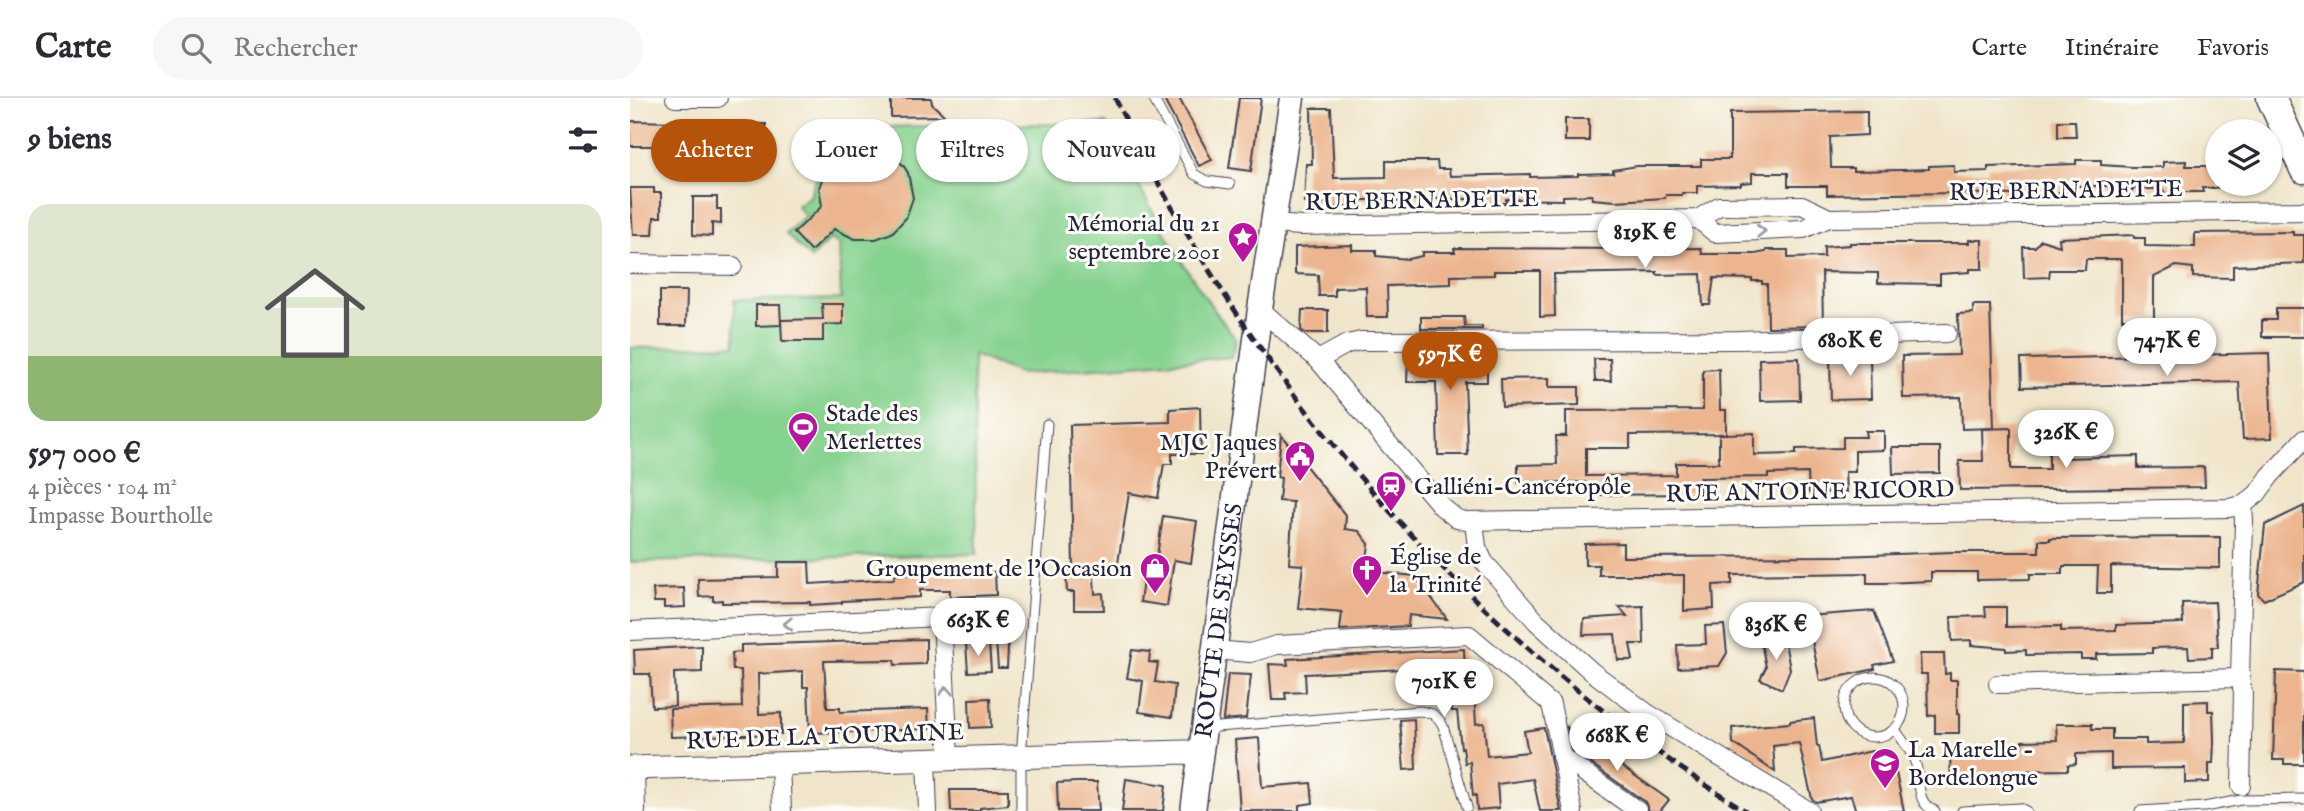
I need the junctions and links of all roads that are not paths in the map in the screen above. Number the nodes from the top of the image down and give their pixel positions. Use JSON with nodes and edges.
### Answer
{"nodes":[{"id":1,"x":674,"y":98,"type":"edge"},
{"id":2,"x":717,"y":98,"type":"edge"},
{"id":3,"x":1153,"y":98,"type":"edge"},
{"id":4,"x":1292,"y":98,"type":"edge"},
{"id":5,"x":2271,"y":98,"type":"edge"},
{"id":6,"x":2288,"y":98,"type":"edge"},
{"id":7,"x":2304,"y":130,"type":"edge"},
{"id":8,"x":2304,"y":169,"type":"edge"},
{"id":9,"x":1230,"y":184,"type":"dead end"},
{"id":10,"x":2304,"y":211,"type":"edge"},
{"id":11,"x":1829,"y":218,"type":"junction"},
{"id":12,"x":1698,"y":219,"type":"junction"},
{"id":13,"x":1274,"y":224,"type":"junction"},
{"id":14,"x":630,"y":264,"type":"edge"},
{"id":15,"x":733,"y":266,"type":"dead end"},
{"id":16,"x":1260,"y":309,"type":"junction"},
{"id":17,"x":1947,"y":333,"type":"dead end"},
{"id":18,"x":1318,"y":360,"type":"junction"},
{"id":19,"x":1047,"y":424,"type":"dead end"},
{"id":20,"x":2304,"y":439,"type":"edge"},
{"id":21,"x":2243,"y":505,"type":"junction"},
{"id":22,"x":1474,"y":522,"type":"junction"},
{"id":23,"x":630,"y":631,"type":"edge"},
{"id":24,"x":1214,"y":650,"type":"junction"},
{"id":25,"x":2240,"y":678,"type":"junction"},
{"id":26,"x":1998,"y":684,"type":"dead end"},
{"id":27,"x":1203,"y":729,"type":"junction"},
{"id":28,"x":1895,"y":729,"type":"junction"},
{"id":29,"x":1200,"y":754,"type":"junction"},
{"id":30,"x":1021,"y":756,"type":"junction"},
{"id":31,"x":1561,"y":756,"type":"junction"},
{"id":32,"x":949,"y":759,"type":"junction"},
{"id":33,"x":926,"y":760,"type":"junction"},
{"id":34,"x":780,"y":764,"type":"junction"},
{"id":35,"x":632,"y":768,"type":"edge"},
{"id":36,"x":2241,"y":793,"type":"junction"},
{"id":37,"x":2304,"y":799,"type":"edge"},
{"id":38,"x":1467,"y":807,"type":"dead end"},
{"id":39,"x":636,"y":811,"type":"edge"},
{"id":40,"x":782,"y":811,"type":"edge"},
{"id":41,"x":928,"y":811,"type":"edge"},
{"id":42,"x":1021,"y":811,"type":"edge"},
{"id":43,"x":1193,"y":811,"type":"edge"},
{"id":44,"x":1573,"y":811,"type":"edge"},
{"id":45,"x":1638,"y":811,"type":"edge"},
{"id":46,"x":1809,"y":811,"type":"edge"},
{"id":47,"x":1935,"y":811,"type":"edge"},
{"id":48,"x":1962,"y":811,"type":"edge"},
{"id":49,"x":2026,"y":811,"type":"edge"},
{"id":50,"x":2140,"y":811,"type":"edge"}],
"edges":[{"from":1,"to":2,"type":"street"},
{"from":3,"to":9,"type":"lane"},
{"from":4,"to":13,"type":"main road","name":"ROUTE DE SEYSSES"},
{"from":5,"to":8,"type":"main road"},
{"from":6,"to":7,"type":"main road"},
{"from":10,"to":11,"type":"street","name":"RUE BERNADETTE"},
{"from":11,"to":12,"type":"street","name":"RUE BERNADETTE"},
{"from":12,"to":11,"type":"street","name":"RUE BERNADETTE","one_way":true},
{"from":12,"to":13,"type":"street","name":"RUE BERNADETTE"},
{"from":13,"to":16,"type":"main road","name":"ROUTE DE SEYSSES"},
{"from":14,"to":15,"type":"street"},
{"from":16,"to":18,"type":"street","name":"RUE ANTOINE RICORD"},
{"from":16,"to":24,"type":"main road","name":"ROUTE DE SEYSSES"},
{"from":17,"to":18,"type":"street"},
{"from":18,"to":22,"type":"street","name":"RUE ANTOINE RICORD"},
{"from":19,"to":30,"type":"lane"},
{"from":20,"to":21,"type":"street"},
{"from":21,"to":22,"type":"street","name":"RUE ANTOINE RICORD"},
{"from":21,"to":25,"type":"street"},
{"from":22,"to":46,"type":"street"},
{"from":32,"to":23,"type":"street","one_way":true},
{"from":24,"to":27,"type":"main road","name":"ROUTE DE SEYSSES"},
{"from":24,"to":31,"type":"street"},
{"from":25,"to":26,"type":"street"},
{"from":25,"to":36,"type":"street"},
{"from":27,"to":29,"type":"main road","name":"ROUTE DE SEYSSES"},
{"from":27,"to":38,"type":"lane"},
{"from":28,"to":28,"type":"lane"},
{"from":28,"to":47,"type":"lane"},
{"from":29,"to":30,"type":"street","name":"RUE DE LA TOURAINE"},
{"from":29,"to":43,"type":"main road","name":"ROUTE DE SEYSSES"},
{"from":30,"to":32,"type":"street","name":"RUE DE LA TOURAINE"},
{"from":30,"to":42,"type":"lane"},
{"from":31,"to":44,"type":"street"},
{"from":31,"to":45,"type":"street"},
{"from":32,"to":33,"type":"street","name":"RUE DE LA TOURAINE"},
{"from":33,"to":34,"type":"street","name":"RUE DE LA TOURAINE"},
{"from":33,"to":41,"type":"street"},
{"from":34,"to":35,"type":"street","name":"RUE DE LA TOURAINE"},
{"from":34,"to":40,"type":"street"},
{"from":35,"to":39,"type":"street"},
{"from":36,"to":37,"type":"lane"},
{"from":36,"to":50,"type":"lane"},
{"from":48,"to":49,"type":"lane"}]}
